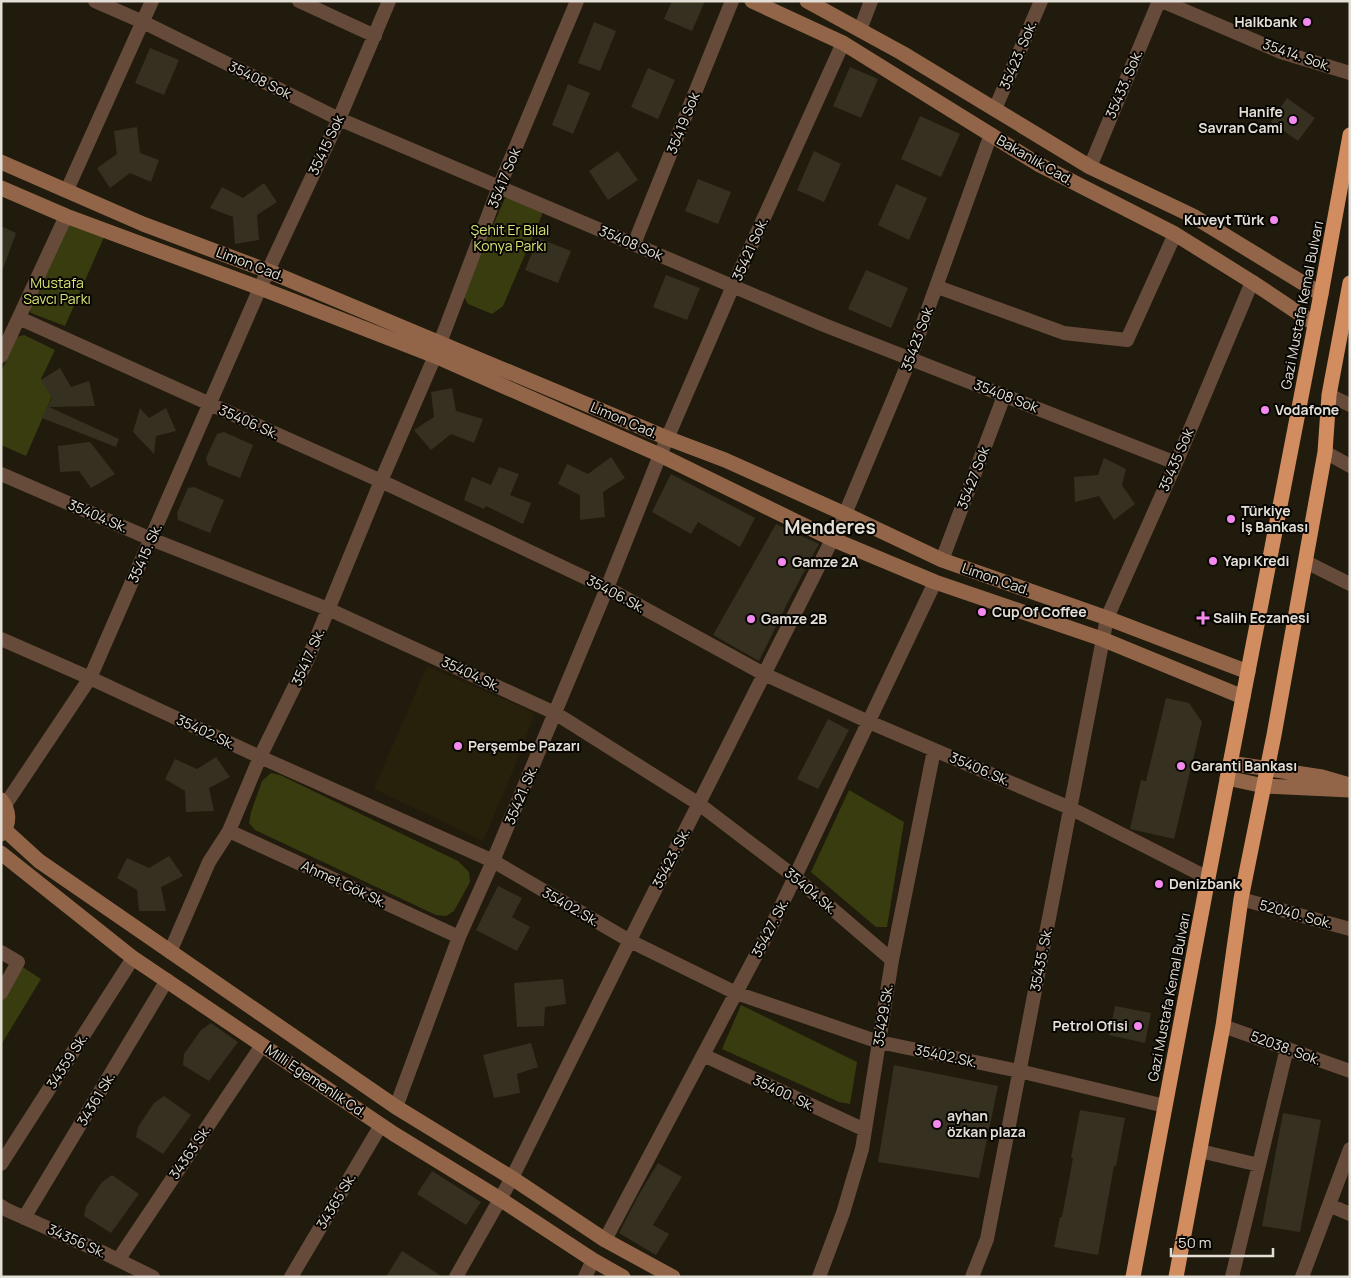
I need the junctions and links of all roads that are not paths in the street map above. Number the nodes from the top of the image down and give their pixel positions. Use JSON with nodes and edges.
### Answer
{"nodes":[{"id":1,"x":95,"y":1,"type":"edge"},
{"id":2,"x":152,"y":1,"type":"edge"},
{"id":3,"x":299,"y":1,"type":"edge"},
{"id":4,"x":390,"y":1,"type":"edge"},
{"id":5,"x":577,"y":1,"type":"edge"},
{"id":6,"x":732,"y":1,"type":"edge"},
{"id":7,"x":752,"y":1,"type":"edge"},
{"id":8,"x":807,"y":1,"type":"edge"},
{"id":9,"x":871,"y":1,"type":"edge"},
{"id":10,"x":1041,"y":1,"type":"edge"},
{"id":11,"x":1161,"y":1,"type":"edge"},
{"id":12,"x":143,"y":22,"type":"junction"},
{"id":13,"x":860,"y":30,"type":"junction"},
{"id":14,"x":375,"y":36,"type":"junction"},
{"id":15,"x":843,"y":43,"type":"junction"},
{"id":16,"x":1350,"y":73,"type":"edge"},
{"id":17,"x":994,"y":109,"type":"junction"},
{"id":18,"x":339,"y":119,"type":"junction"},
{"id":19,"x":991,"y":134,"type":"junction"},
{"id":20,"x":1350,"y":135,"type":"edge"},
{"id":21,"x":1,"y":162,"type":"edge"},
{"id":22,"x":1090,"y":167,"type":"junction"},
{"id":23,"x":499,"y":187,"type":"junction"},
{"id":24,"x":1,"y":188,"type":"edge"},
{"id":25,"x":67,"y":190,"type":"junction"},
{"id":26,"x":66,"y":216,"type":"junction"},
{"id":27,"x":1175,"y":234,"type":"junction"},
{"id":28,"x":634,"y":244,"type":"junction"},
{"id":29,"x":268,"y":271,"type":"junction"},
{"id":30,"x":1252,"y":282,"type":"junction"},
{"id":31,"x":1350,"y":283,"type":"edge"},
{"id":32,"x":733,"y":286,"type":"junction"},
{"id":33,"x":936,"y":287,"type":"junction"},
{"id":34,"x":260,"y":288,"type":"junction"},
{"id":35,"x":1321,"y":294,"type":"junction"},
{"id":36,"x":19,"y":318,"type":"junction"},
{"id":37,"x":1315,"y":324,"type":"junction"},
{"id":38,"x":437,"y":350,"type":"junction"},
{"id":39,"x":1,"y":356,"type":"edge"},
{"id":40,"x":910,"y":359,"type":"junction"},
{"id":41,"x":1329,"y":395,"type":"junction"},
{"id":42,"x":1004,"y":396,"type":"junction"},
{"id":43,"x":210,"y":405,"type":"junction"},
{"id":44,"x":1350,"y":405,"type":"edge"},
{"id":45,"x":667,"y":438,"type":"junction"},
{"id":46,"x":1325,"y":452,"type":"junction"},
{"id":47,"x":660,"y":456,"type":"junction"},
{"id":48,"x":1176,"y":463,"type":"junction"},
{"id":49,"x":1350,"y":466,"type":"edge"},
{"id":50,"x":1,"y":474,"type":"edge"},
{"id":51,"x":381,"y":481,"type":"junction"},
{"id":52,"x":845,"y":514,"type":"junction"},
{"id":53,"x":151,"y":539,"type":"junction"},
{"id":54,"x":832,"y":539,"type":"junction"},
{"id":55,"x":942,"y":560,"type":"junction"},
{"id":56,"x":1306,"y":562,"type":"junction"},
{"id":57,"x":935,"y":582,"type":"junction"},
{"id":58,"x":1350,"y":584,"type":"edge"},
{"id":59,"x":607,"y":588,"type":"junction"},
{"id":60,"x":328,"y":609,"type":"junction"},
{"id":61,"x":1106,"y":618,"type":"junction"},
{"id":62,"x":1102,"y":639,"type":"junction"},
{"id":63,"x":1,"y":640,"type":"edge"},
{"id":64,"x":1248,"y":672,"type":"junction"},
{"id":65,"x":764,"y":674,"type":"junction"},
{"id":66,"x":90,"y":678,"type":"junction"},
{"id":67,"x":1243,"y":697,"type":"junction"},
{"id":68,"x":555,"y":713,"type":"junction"},
{"id":69,"x":869,"y":722,"type":"junction"},
{"id":70,"x":934,"y":750,"type":"junction"},
{"id":71,"x":260,"y":757,"type":"junction"},
{"id":72,"x":1230,"y":763,"type":"junction"},
{"id":73,"x":1267,"y":768,"type":"junction"},
{"id":74,"x":1227,"y":778,"type":"junction"},
{"id":75,"x":1350,"y":785,"type":"edge"},
{"id":76,"x":1264,"y":786,"type":"junction"},
{"id":77,"x":1350,"y":790,"type":"edge"},
{"id":78,"x":3,"y":802,"type":"edge"},
{"id":79,"x":699,"y":804,"type":"junction"},
{"id":80,"x":1070,"y":808,"type":"junction"},
{"id":81,"x":229,"y":831,"type":"junction"},
{"id":82,"x":3,"y":832,"type":"edge"},
{"id":83,"x":1,"y":853,"type":"edge"},
{"id":84,"x":493,"y":861,"type":"junction"},
{"id":85,"x":795,"y":877,"type":"junction"},
{"id":86,"x":1208,"y":878,"type":"junction"},
{"id":87,"x":1242,"y":899,"type":"junction"},
{"id":88,"x":1350,"y":929,"type":"edge"},
{"id":89,"x":459,"y":937,"type":"junction"},
{"id":90,"x":630,"y":941,"type":"junction"},
{"id":91,"x":1,"y":952,"type":"edge"},
{"id":92,"x":170,"y":952,"type":"junction"},
{"id":93,"x":134,"y":958,"type":"junction"},
{"id":94,"x":892,"y":960,"type":"junction"},
{"id":95,"x":167,"y":980,"type":"junction"},
{"id":96,"x":1,"y":993,"type":"edge"},
{"id":97,"x":736,"y":993,"type":"junction"},
{"id":98,"x":1223,"y":1026,"type":"junction"},
{"id":99,"x":879,"y":1042,"type":"junction"},
{"id":100,"x":262,"y":1045,"type":"junction"},
{"id":101,"x":1287,"y":1048,"type":"junction"},
{"id":102,"x":703,"y":1055,"type":"junction"},
{"id":103,"x":1020,"y":1071,"type":"junction"},
{"id":104,"x":1350,"y":1071,"type":"edge"},
{"id":105,"x":1165,"y":1106,"type":"junction"},
{"id":106,"x":396,"y":1108,"type":"junction"},
{"id":107,"x":381,"y":1125,"type":"junction"},
{"id":108,"x":865,"y":1130,"type":"junction"},
{"id":109,"x":1350,"y":1149,"type":"edge"},
{"id":110,"x":1200,"y":1151,"type":"junction"},
{"id":111,"x":1,"y":1164,"type":"edge"},
{"id":112,"x":1259,"y":1165,"type":"junction"},
{"id":113,"x":512,"y":1178,"type":"junction"},
{"id":114,"x":500,"y":1199,"type":"junction"},
{"id":115,"x":1329,"y":1205,"type":"junction"},
{"id":116,"x":4,"y":1208,"type":"edge"},
{"id":117,"x":1350,"y":1214,"type":"edge"},
{"id":118,"x":24,"y":1218,"type":"junction"},
{"id":119,"x":1,"y":1224,"type":"edge"},
{"id":120,"x":605,"y":1240,"type":"junction"},
{"id":121,"x":118,"y":1260,"type":"junction"},
{"id":122,"x":593,"y":1260,"type":"junction"},
{"id":123,"x":132,"y":1272,"type":"edge"},
{"id":124,"x":153,"y":1277,"type":"edge"},
{"id":125,"x":291,"y":1277,"type":"edge"},
{"id":126,"x":456,"y":1277,"type":"edge"},
{"id":127,"x":585,"y":1277,"type":"edge"},
{"id":128,"x":623,"y":1277,"type":"edge"},
{"id":129,"x":673,"y":1277,"type":"edge"},
{"id":130,"x":819,"y":1277,"type":"edge"},
{"id":131,"x":972,"y":1277,"type":"edge"},
{"id":132,"x":1133,"y":1277,"type":"edge"},
{"id":133,"x":1176,"y":1277,"type":"edge"},
{"id":134,"x":1232,"y":1277,"type":"edge"},
{"id":135,"x":1302,"y":1277,"type":"edge"}],
"edges":[{"from":1,"to":12,"type":"street","name":"35408 Sok"},
{"from":2,"to":12,"type":"street"},
{"from":3,"to":14,"type":"street"},
{"from":4,"to":14,"type":"street","name":"35415 Sok"},
{"from":5,"to":23,"type":"street","name":"35417 Sok"},
{"from":6,"to":28,"type":"street","name":"35419 Sok"},
{"from":7,"to":15,"type":"street","name":"Bakanlık Cad."},
{"from":8,"to":13,"type":"street","name":"Bakanlık Cad."},
{"from":9,"to":13,"type":"street"},
{"from":10,"to":17,"type":"street","name":"35423. Sok."},
{"from":11,"to":16,"type":"street","name":"35414. Sok."},
{"from":11,"to":22,"type":"street","name":"35433. Sok."},
{"from":12,"to":18,"type":"street","name":"35408 Sok"},
{"from":12,"to":25,"type":"street"},
{"from":13,"to":17,"type":"street","name":"Bakanlık Cad."},
{"from":14,"to":18,"type":"street","name":"35415 Sok"},
{"from":15,"to":19,"type":"street","name":"Bakanlık Cad."},
{"from":15,"to":32,"type":"street","name":"35421 Sok."},
{"from":17,"to":22,"type":"street","name":"Bakanlık Cad."},
{"from":18,"to":23,"type":"street","name":"35408 Sok"},
{"from":18,"to":29,"type":"street","name":"35415 Sok"},
{"from":19,"to":27,"type":"street","name":"Bakanlık Cad."},
{"from":19,"to":33,"type":"street","name":"35423 Sok"},
{"from":20,"to":35,"type":"highway","name":"Gazi Mustafa Kemal Bulvarı"},
{"from":21,"to":25,"type":"street","name":"Limon Cad."},
{"from":22,"to":35,"type":"street","name":"Bakanlık Cad."},
{"from":23,"to":28,"type":"street","name":"35408 Sok"},
{"from":23,"to":38,"type":"street","name":"35417 Sok"},
{"from":24,"to":26,"type":"street","name":"Limon Cad."},
{"from":25,"to":29,"type":"street","name":"Limon Cad."},
{"from":26,"to":34,"type":"street","name":"Limon Cad."},
{"from":26,"to":36,"type":"street"},
{"from":27,"to":30,"type":"street","name":"Bakanlık Cad."},
{"from":27,"to":33,"type":"street"},
{"from":28,"to":32,"type":"street","name":"35408 Sok"},
{"from":29,"to":34,"type":"street","name":"35415 Sok"},
{"from":29,"to":38,"type":"street","name":"Limon Cad."},
{"from":30,"to":37,"type":"street","name":"Bakanlık Cad."},
{"from":30,"to":48,"type":"street","name":"35435 Sok"},
{"from":31,"to":41,"type":"highway"},
{"from":32,"to":40,"type":"street","name":"35408 Sok"},
{"from":32,"to":45,"type":"street","name":"35421 Sok."},
{"from":33,"to":40,"type":"street","name":"35423 Sok"},
{"from":34,"to":38,"type":"street","name":"Limon Cad."},
{"from":34,"to":43,"type":"street","name":"35415. Sk."},
{"from":35,"to":37,"type":"highway","name":"Gazi Mustafa Kemal Bulvarı"},
{"from":36,"to":39,"type":"street"},
{"from":36,"to":43,"type":"street","name":"35406.Sk."},
{"from":37,"to":64,"type":"highway","name":"Gazi Mustafa Kemal Bulvarı"},
{"from":38,"to":45,"type":"street","name":"Limon Cad."},
{"from":38,"to":47,"type":"street","name":"Limon Cad."},
{"from":38,"to":51,"type":"street","name":"35417. Sk."},
{"from":40,"to":42,"type":"street","name":"35408 Sok"},
{"from":40,"to":52,"type":"street","name":"35423 Sok"},
{"from":41,"to":44,"type":"street"},
{"from":41,"to":46,"type":"highway"},
{"from":42,"to":48,"type":"street","name":"35408 Sok"},
{"from":42,"to":55,"type":"street","name":"35427 Sok"},
{"from":43,"to":51,"type":"street","name":"35406.Sk."},
{"from":43,"to":53,"type":"street","name":"35415. Sk."},
{"from":45,"to":47,"type":"street","name":"35421 Sok."},
{"from":45,"to":52,"type":"street","name":"Limon Cad."},
{"from":46,"to":49,"type":"street"},
{"from":46,"to":56,"type":"highway"},
{"from":47,"to":54,"type":"street","name":"Limon Cad."},
{"from":47,"to":59,"type":"street","name":"35421. Sk."},
{"from":48,"to":61,"type":"street","name":"35435 Sok"},
{"from":50,"to":53,"type":"street","name":"35404.Sk."},
{"from":51,"to":59,"type":"street","name":"35406.Sk."},
{"from":51,"to":60,"type":"street","name":"35417. Sk."},
{"from":52,"to":54,"type":"street","name":"35423 Sok"},
{"from":52,"to":55,"type":"street","name":"Limon Cad."},
{"from":53,"to":60,"type":"street","name":"35404.Sk."},
{"from":53,"to":66,"type":"street","name":"35415. Sk."},
{"from":54,"to":57,"type":"street","name":"Limon Cad."},
{"from":54,"to":65,"type":"street","name":"35423. Sk."},
{"from":55,"to":61,"type":"street","name":"Limon Cad."},
{"from":56,"to":58,"type":"street"},
{"from":56,"to":73,"type":"highway"},
{"from":57,"to":62,"type":"street","name":"Limon Cad."},
{"from":57,"to":69,"type":"street","name":"35427. Sk."},
{"from":59,"to":65,"type":"street","name":"35406.Sk."},
{"from":59,"to":68,"type":"street","name":"35421. Sk."},
{"from":60,"to":68,"type":"street","name":"35404.Sk."},
{"from":60,"to":71,"type":"street","name":"35417. Sk."},
{"from":61,"to":62,"type":"street","name":"35435 Sok"},
{"from":61,"to":64,"type":"street","name":"Limon Cad."},
{"from":62,"to":67,"type":"street","name":"Limon Cad."},
{"from":62,"to":80,"type":"street","name":"35435. Sk."},
{"from":63,"to":66,"type":"street","name":"35402.Sk."},
{"from":64,"to":67,"type":"highway","name":"Gazi Mustafa Kemal Bulvarı"},
{"from":65,"to":69,"type":"street","name":"35406.Sk."},
{"from":65,"to":79,"type":"street","name":"35423. Sk."},
{"from":66,"to":71,"type":"street","name":"35402.Sk."},
{"from":66,"to":78,"type":"street","name":"35415. Sk."},
{"from":67,"to":72,"type":"highway","name":"Gazi Mustafa Kemal Bulvarı"},
{"from":68,"to":79,"type":"street","name":"35404.Sk."},
{"from":68,"to":84,"type":"street","name":"35421. Sk."},
{"from":69,"to":70,"type":"street","name":"35406.Sk."},
{"from":69,"to":85,"type":"street","name":"35427. Sk."},
{"from":70,"to":80,"type":"street","name":"35406.Sk."},
{"from":70,"to":94,"type":"street","name":"35429.Sk."},
{"from":71,"to":81,"type":"street","name":"35417. Sk."},
{"from":71,"to":84,"type":"street","name":"35402.Sk."},
{"from":72,"to":73,"type":"street"},
{"from":72,"to":74,"type":"highway","name":"Gazi Mustafa Kemal Bulvarı"},
{"from":73,"to":75,"type":"street"},
{"from":73,"to":76,"type":"highway"},
{"from":74,"to":76,"type":"street"},
{"from":74,"to":86,"type":"highway","name":"Gazi Mustafa Kemal Bulvarı"},
{"from":76,"to":77,"type":"street"},
{"from":76,"to":87,"type":"highway"},
{"from":78,"to":82,"type":"street"},
{"from":79,"to":85,"type":"street","name":"35404.Sk."},
{"from":79,"to":90,"type":"street","name":"35423. Sk."},
{"from":80,"to":86,"type":"street","name":"35406.Sk."},
{"from":80,"to":103,"type":"street","name":"35435. Sk."},
{"from":81,"to":89,"type":"street","name":"Ahmet Gök Sk."},
{"from":81,"to":92,"type":"street","name":"35417. Sk."},
{"from":82,"to":92,"type":"street"},
{"from":83,"to":93,"type":"street","name":"Milli Egemenlik Cd."},
{"from":84,"to":89,"type":"street","name":"35421. Sk."},
{"from":84,"to":90,"type":"street","name":"35402.Sk."},
{"from":85,"to":94,"type":"street","name":"35404.Sk."},
{"from":85,"to":97,"type":"street","name":"35427. Sk."},
{"from":86,"to":105,"type":"highway","name":"Gazi Mustafa Kemal Bulvarı"},
{"from":87,"to":88,"type":"street","name":"52040. Sok."},
{"from":87,"to":98,"type":"highway"},
{"from":89,"to":106,"type":"street","name":"35421. Sk."},
{"from":90,"to":97,"type":"street","name":"35402.Sk."},
{"from":90,"to":113,"type":"street","name":"35423. Sk."},
{"from":91,"to":96,"type":"street"},
{"from":92,"to":106,"type":"street"},
{"from":93,"to":95,"type":"street","name":"Milli Egemenlik Cd."},
{"from":93,"to":111,"type":"street","name":"34359 Sk."},
{"from":94,"to":99,"type":"street","name":"35429.Sk."},
{"from":95,"to":100,"type":"street","name":"Milli Egemenlik Cd."},
{"from":95,"to":118,"type":"street","name":"34361 Sk."},
{"from":97,"to":99,"type":"street","name":"35402.Sk."},
{"from":97,"to":102,"type":"street","name":"35427. Sk."},
{"from":98,"to":101,"type":"street","name":"52038. Sok."},
{"from":98,"to":110,"type":"highway"},
{"from":99,"to":103,"type":"street","name":"35402.Sk."},
{"from":99,"to":108,"type":"street","name":"35429.Sk."},
{"from":100,"to":107,"type":"street","name":"Milli Egemenlik Cd."},
{"from":100,"to":121,"type":"street","name":"34363 Sk."},
{"from":101,"to":104,"type":"street","name":"52038. Sok."},
{"from":101,"to":112,"type":"street"},
{"from":102,"to":108,"type":"street","name":"35400. Sk."},
{"from":102,"to":120,"type":"street","name":"35427. Sk."},
{"from":103,"to":105,"type":"street","name":"35402.Sk."},
{"from":103,"to":131,"type":"street","name":"35435. Sk."},
{"from":105,"to":132,"type":"highway","name":"Gazi Mustafa Kemal Bulvarı"},
{"from":106,"to":113,"type":"street"},
{"from":107,"to":114,"type":"street","name":"Milli Egemenlik Cd."},
{"from":107,"to":125,"type":"street","name":"34365 Sk."},
{"from":108,"to":130,"type":"street","name":"35429.Sk."},
{"from":109,"to":115,"type":"street"},
{"from":110,"to":112,"type":"street"},
{"from":110,"to":133,"type":"highway"},
{"from":112,"to":134,"type":"street"},
{"from":113,"to":114,"type":"street","name":"35423. Sk."},
{"from":113,"to":120,"type":"street"},
{"from":114,"to":122,"type":"street","name":"Milli Egemenlik Cd."},
{"from":114,"to":126,"type":"street","name":"35423. Sk."},
{"from":115,"to":117,"type":"street"},
{"from":115,"to":135,"type":"street"},
{"from":116,"to":118,"type":"street","name":"34356 Sk."},
{"from":116,"to":119,"type":"street"},
{"from":118,"to":121,"type":"street","name":"34356 Sk."},
{"from":120,"to":129,"type":"street"},
{"from":121,"to":123,"type":"street","name":"34356 Sk."},
{"from":122,"to":127,"type":"street"},
{"from":122,"to":128,"type":"street","name":"Milli Egemenlik Cd."},
{"from":123,"to":124,"type":"street","name":"34356 Sk."}]}
